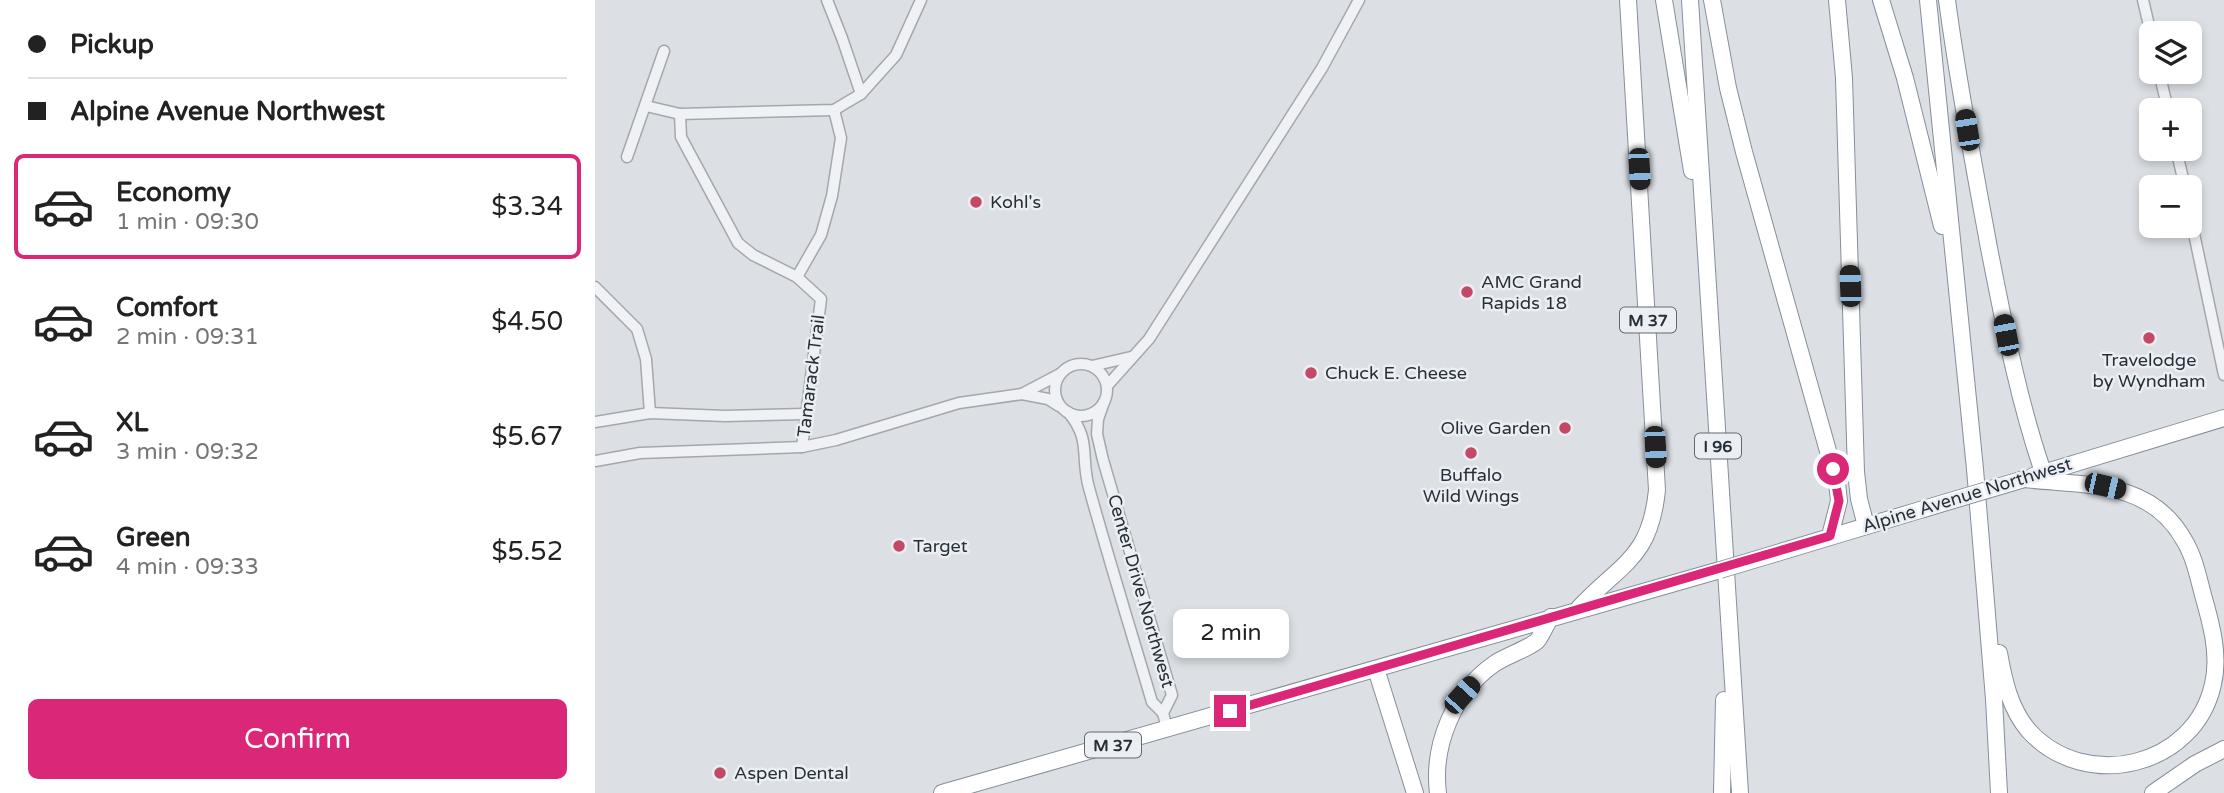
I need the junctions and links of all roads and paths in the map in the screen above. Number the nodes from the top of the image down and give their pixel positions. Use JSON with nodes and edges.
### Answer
{"nodes":[{"id":1,"x":827,"y":0,"type":"edge"},
{"id":2,"x":921,"y":0,"type":"edge"},
{"id":3,"x":1359,"y":0,"type":"edge"},
{"id":4,"x":1628,"y":0,"type":"edge"},
{"id":5,"x":1664,"y":0,"type":"edge"},
{"id":6,"x":1690,"y":0,"type":"edge"},
{"id":7,"x":1712,"y":0,"type":"edge"},
{"id":8,"x":1837,"y":0,"type":"edge"},
{"id":9,"x":1881,"y":0,"type":"edge"},
{"id":10,"x":1928,"y":0,"type":"edge"},
{"id":11,"x":1947,"y":0,"type":"edge"},
{"id":12,"x":2143,"y":0,"type":"edge"},
{"id":13,"x":2148,"y":21,"type":"edge"},
{"id":14,"x":664,"y":51,"type":"dead end"},
{"id":15,"x":861,"y":94,"type":"junction"},
{"id":16,"x":646,"y":106,"type":"junction"},
{"id":17,"x":834,"y":110,"type":"junction"},
{"id":18,"x":680,"y":114,"type":"junction"},
{"id":19,"x":627,"y":157,"type":"dead end"},
{"id":20,"x":2195,"y":238,"type":"edge"},
{"id":21,"x":1705,"y":242,"type":"junction"},
{"id":22,"x":797,"y":277,"type":"junction"},
{"id":23,"x":595,"y":287,"type":"edge"},
{"id":24,"x":1956,"y":290,"type":"junction"},
{"id":25,"x":1134,"y":355,"type":"junction"},
{"id":26,"x":1092,"y":366,"type":"junction"},
{"id":27,"x":1060,"y":374,"type":"junction"},
{"id":28,"x":2224,"y":375,"type":"edge"},
{"id":29,"x":1107,"y":386,"type":"junction"},
{"id":30,"x":1022,"y":394,"type":"junction"},
{"id":31,"x":1104,"y":402,"type":"junction"},
{"id":32,"x":1064,"y":410,"type":"junction"},
{"id":33,"x":650,"y":413,"type":"junction"},
{"id":34,"x":804,"y":414,"type":"junction"},
{"id":35,"x":2224,"y":418,"type":"edge"},
{"id":36,"x":595,"y":422,"type":"edge"},
{"id":37,"x":802,"y":447,"type":"junction"},
{"id":38,"x":595,"y":461,"type":"edge"},
{"id":39,"x":2043,"y":472,"type":"junction"},
{"id":40,"x":2024,"y":479,"type":"junction"},
{"id":41,"x":1859,"y":499,"type":"junction"},
{"id":42,"x":1866,"y":526,"type":"junction"},
{"id":43,"x":1830,"y":536,"type":"junction"},
{"id":44,"x":1985,"y":600,"type":"junction"},
{"id":45,"x":1577,"y":609,"type":"junction"},
{"id":46,"x":1551,"y":617,"type":"junction"},
{"id":47,"x":1731,"y":649,"type":"junction"},
{"id":48,"x":1377,"y":669,"type":"junction"},
{"id":49,"x":1163,"y":713,"type":"junction"},
{"id":50,"x":1167,"y":729,"type":"junction"},
{"id":51,"x":2224,"y":749,"type":"edge"},
{"id":52,"x":942,"y":793,"type":"edge"},
{"id":53,"x":1415,"y":793,"type":"edge"},
{"id":54,"x":1438,"y":793,"type":"edge"},
{"id":55,"x":1722,"y":793,"type":"edge"},
{"id":56,"x":1740,"y":793,"type":"edge"},
{"id":57,"x":1999,"y":793,"type":"edge"},
{"id":58,"x":2153,"y":793,"type":"edge"}],
"edges":[{"from":1,"to":15,"type":"street"},
{"from":2,"to":15,"type":"street"},
{"from":3,"to":25,"type":"street"},
{"from":4,"to":45,"type":"highway","number":"M 37"},
{"from":5,"to":21,"type":"highway","number":"I 96"},
{"from":6,"to":21,"type":"highway"},
{"from":7,"to":43,"type":"highway"},
{"from":8,"to":41,"type":"highway"},
{"from":9,"to":24,"type":"highway"},
{"from":10,"to":24,"type":"highway"},
{"from":11,"to":39,"type":"highway"},
{"from":12,"to":13,"type":"street"},
{"from":14,"to":16,"type":"street"},
{"from":15,"to":17,"type":"street"},
{"from":16,"to":18,"type":"street"},
{"from":16,"to":19,"type":"street"},
{"from":17,"to":18,"type":"street"},
{"from":17,"to":22,"type":"street"},
{"from":18,"to":22,"type":"street","name":"Tamarack Trail"},
{"from":20,"to":28,"type":"street"},
{"from":21,"to":47,"type":"highway","number":"I 96"},
{"from":22,"to":34,"type":"street","name":"Tamarack Trail"},
{"from":23,"to":33,"type":"street"},
{"from":24,"to":44,"type":"highway"},
{"from":25,"to":26,"type":"street"},
{"from":25,"to":29,"type":"street"},
{"from":26,"to":27,"type":"street"},
{"from":26,"to":29,"type":"street"},
{"from":27,"to":30,"type":"street"},
{"from":27,"to":32,"type":"street"},
{"from":29,"to":31,"type":"street"},
{"from":30,"to":32,"type":"street"},
{"from":30,"to":37,"type":"street"},
{"from":31,"to":32,"type":"street"},
{"from":31,"to":49,"type":"street","name":"Center Drive Northwest"},
{"from":32,"to":49,"type":"street","name":"Center Drive Northwest"},
{"from":33,"to":34,"type":"street"},
{"from":33,"to":36,"type":"street"},
{"from":34,"to":37,"type":"street","name":"Tamarack Trail"},
{"from":35,"to":39,"type":"highway","name":"Alpine Avenue Northwest"},
{"from":37,"to":38,"type":"street"},
{"from":39,"to":40,"type":"highway","name":"Alpine Avenue Northwest"},
{"from":40,"to":42,"type":"highway","name":"Alpine Avenue Northwest","number":"M 37","bridge":true},
{"from":40,"to":44,"type":"highway","number":"M 37"},
{"from":41,"to":42,"type":"highway"},
{"from":41,"to":43,"type":"highway"},
{"from":42,"to":43,"type":"highway","name":"Alpine Avenue Northwest","number":"M 37"},
{"from":43,"to":45,"type":"highway","name":"Alpine Avenue Northwest","number":"M 37","bridge":true},
{"from":44,"to":57,"type":"highway"},
{"from":45,"to":46,"type":"highway","name":"Alpine Avenue Northwest","number":"M 37"},
{"from":46,"to":48,"type":"highway","name":"Alpine Avenue Northwest","number":"M 37"},
{"from":46,"to":54,"type":"highway"},
{"from":47,"to":55,"type":"highway"},
{"from":47,"to":56,"type":"highway","number":"I 96"},
{"from":48,"to":50,"type":"highway","name":"Alpine Avenue Northwest","number":"M 37"},
{"from":48,"to":53,"type":"highway"},
{"from":49,"to":50,"type":"street"},
{"from":50,"to":52,"type":"highway","name":"Alpine Avenue Northwest","number":"M 37"},
{"from":51,"to":58,"type":"highway"}]}
